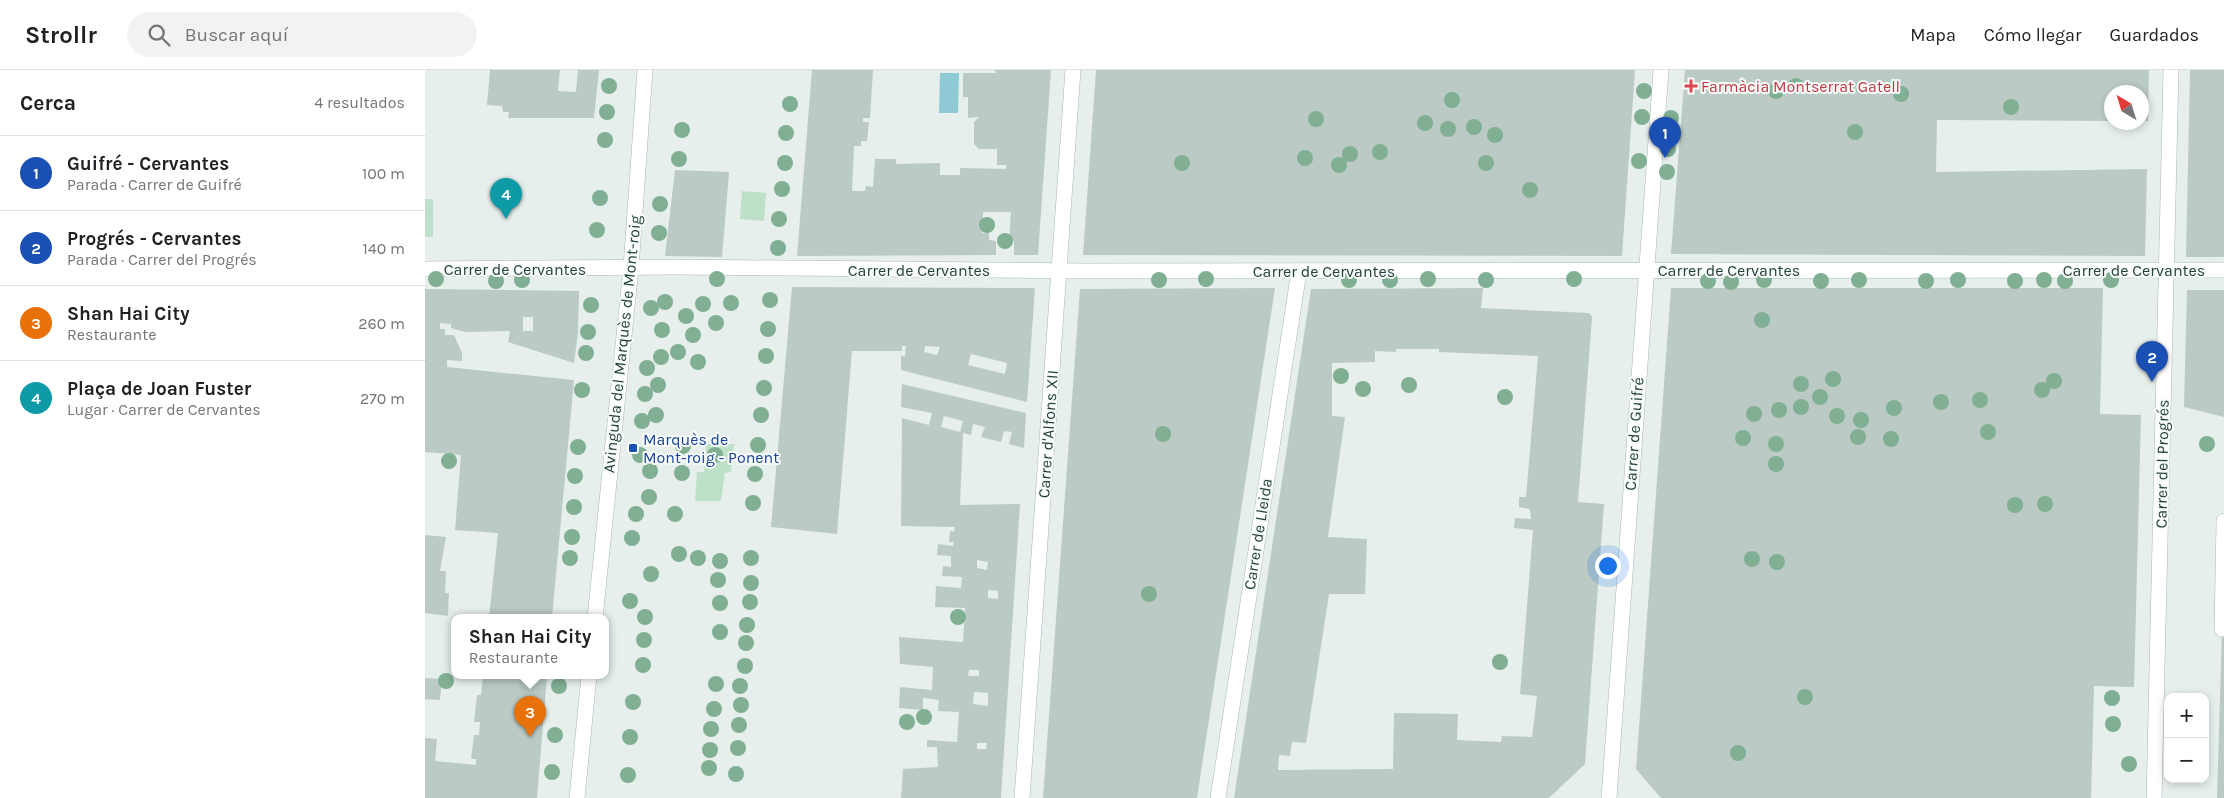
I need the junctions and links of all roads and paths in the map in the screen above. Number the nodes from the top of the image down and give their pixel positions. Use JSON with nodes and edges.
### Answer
{"nodes":[{"id":1,"x":645,"y":70,"type":"edge"},
{"id":2,"x":1073,"y":70,"type":"edge"},
{"id":3,"x":1661,"y":70,"type":"edge"},
{"id":4,"x":2171,"y":70,"type":"edge"},
{"id":5,"x":631,"y":268,"type":"junction"},
{"id":6,"x":425,"y":269,"type":"edge"},
{"id":7,"x":1646,"y":270,"type":"junction"},
{"id":8,"x":2167,"y":270,"type":"junction"},
{"id":9,"x":2224,"y":270,"type":"edge"},
{"id":10,"x":1059,"y":271,"type":"junction"},
{"id":11,"x":1299,"y":271,"type":"junction"},
{"id":12,"x":2224,"y":521,"type":"edge"},
{"id":13,"x":595,"y":614,"type":"edge"},
{"id":14,"x":2224,"y":628,"type":"edge"},
{"id":15,"x":589,"y":679,"type":"edge"},
{"id":16,"x":577,"y":798,"type":"edge"},
{"id":17,"x":1022,"y":798,"type":"edge"},
{"id":18,"x":1218,"y":798,"type":"edge"},
{"id":19,"x":1609,"y":798,"type":"edge"},
{"id":20,"x":2154,"y":798,"type":"edge"}],
"edges":[{"from":1,"to":5,"type":"street","name":"Avinguda del Marquès de Mont-roig"},
{"from":2,"to":10,"type":"street","name":"Carrer d'Alfons XII"},
{"from":3,"to":7,"type":"street","name":"Carrer de Guifré"},
{"from":4,"to":8,"type":"street","name":"Carrer del Progrés"},
{"from":5,"to":6,"type":"street","name":"Carrer de Cervantes"},
{"from":5,"to":10,"type":"street","name":"Carrer de Cervantes"},
{"from":5,"to":13,"type":"street","name":"Avinguda del Marquès de Mont-roig"},
{"from":7,"to":8,"type":"street","name":"Carrer de Cervantes"},
{"from":7,"to":11,"type":"street","name":"Carrer de Cervantes"},
{"from":7,"to":19,"type":"street","name":"Carrer de Guifré"},
{"from":8,"to":9,"type":"street","name":"Carrer de Cervantes"},
{"from":8,"to":20,"type":"street","name":"Carrer del Progrés"},
{"from":10,"to":11,"type":"street","name":"Carrer de Cervantes"},
{"from":10,"to":17,"type":"street","name":"Carrer d'Alfons XII"},
{"from":11,"to":18,"type":"street","name":"Carrer de Lleida"},
{"from":12,"to":14,"type":"street"},
{"from":15,"to":16,"type":"street"}]}
